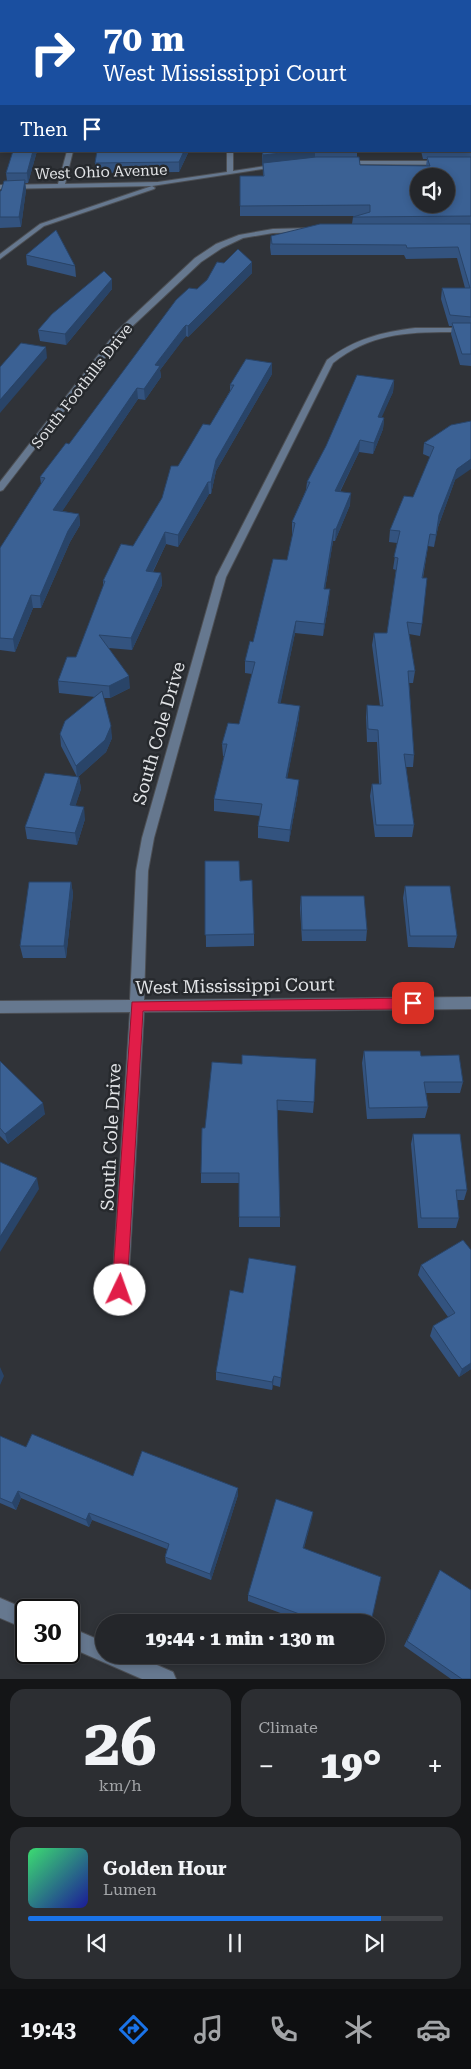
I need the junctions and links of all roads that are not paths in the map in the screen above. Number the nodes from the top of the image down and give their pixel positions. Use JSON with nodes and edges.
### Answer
{"nodes":[{"id":1,"x":70,"y":152,"type":"edge"},
{"id":2,"x":230,"y":152,"type":"edge"},
{"id":3,"x":390,"y":152,"type":"edge"},
{"id":4,"x":335,"y":163,"type":"edge"},
{"id":5,"x":393,"y":163,"type":"junction"},
{"id":6,"x":471,"y":163,"type":"edge"},
{"id":7,"x":290,"y":165,"type":"edge"},
{"id":8,"x":230,"y":172,"type":"junction"},
{"id":9,"x":158,"y":184,"type":"junction"},
{"id":10,"x":61,"y":186,"type":"junction"},
{"id":11,"x":0,"y":187,"type":"edge"},
{"id":12,"x":322,"y":230,"type":"edge"},
{"id":13,"x":0,"y":257,"type":"edge"},
{"id":14,"x":471,"y":330,"type":"edge"},
{"id":15,"x":0,"y":488,"type":"edge"},
{"id":16,"x":471,"y":1003,"type":"edge"},
{"id":17,"x":0,"y":1006,"type":"edge"},
{"id":18,"x":137,"y":1006,"type":"junction"},
{"id":19,"x":120,"y":1290,"type":"dead end"},
{"id":20,"x":0,"y":1608,"type":"edge"},
{"id":21,"x":15,"y":1614,"type":"edge"},
{"id":22,"x":80,"y":1642,"type":"edge"},
{"id":23,"x":95,"y":1648,"type":"edge"},
{"id":24,"x":131,"y":1664,"type":"edge"},
{"id":25,"x":166,"y":1679,"type":"edge"}],
"edges":[{"from":1,"to":10,"type":"street"},
{"from":2,"to":8,"type":"street"},
{"from":3,"to":5,"type":"street"},
{"from":4,"to":5,"type":"street"},
{"from":5,"to":6,"type":"street"},
{"from":7,"to":8,"type":"street","name":"West Ohio Avenue"},
{"from":8,"to":9,"type":"street","name":"West Ohio Avenue"},
{"from":9,"to":10,"type":"street","name":"West Ohio Avenue"},
{"from":9,"to":13,"type":"street"},
{"from":10,"to":11,"type":"street","name":"West Ohio Avenue"},
{"from":12,"to":15,"type":"street","name":"South Foothills Drive"},
{"from":14,"to":18,"type":"street","name":"South Cole Drive"},
{"from":16,"to":18,"type":"street","name":"West Mississippi Court"},
{"from":17,"to":18,"type":"street","name":"West Mississippi Court"},
{"from":18,"to":19,"type":"street","name":"South Cole Drive"},
{"from":20,"to":21,"type":"street"},
{"from":22,"to":23,"type":"street"},
{"from":24,"to":25,"type":"street"}]}
